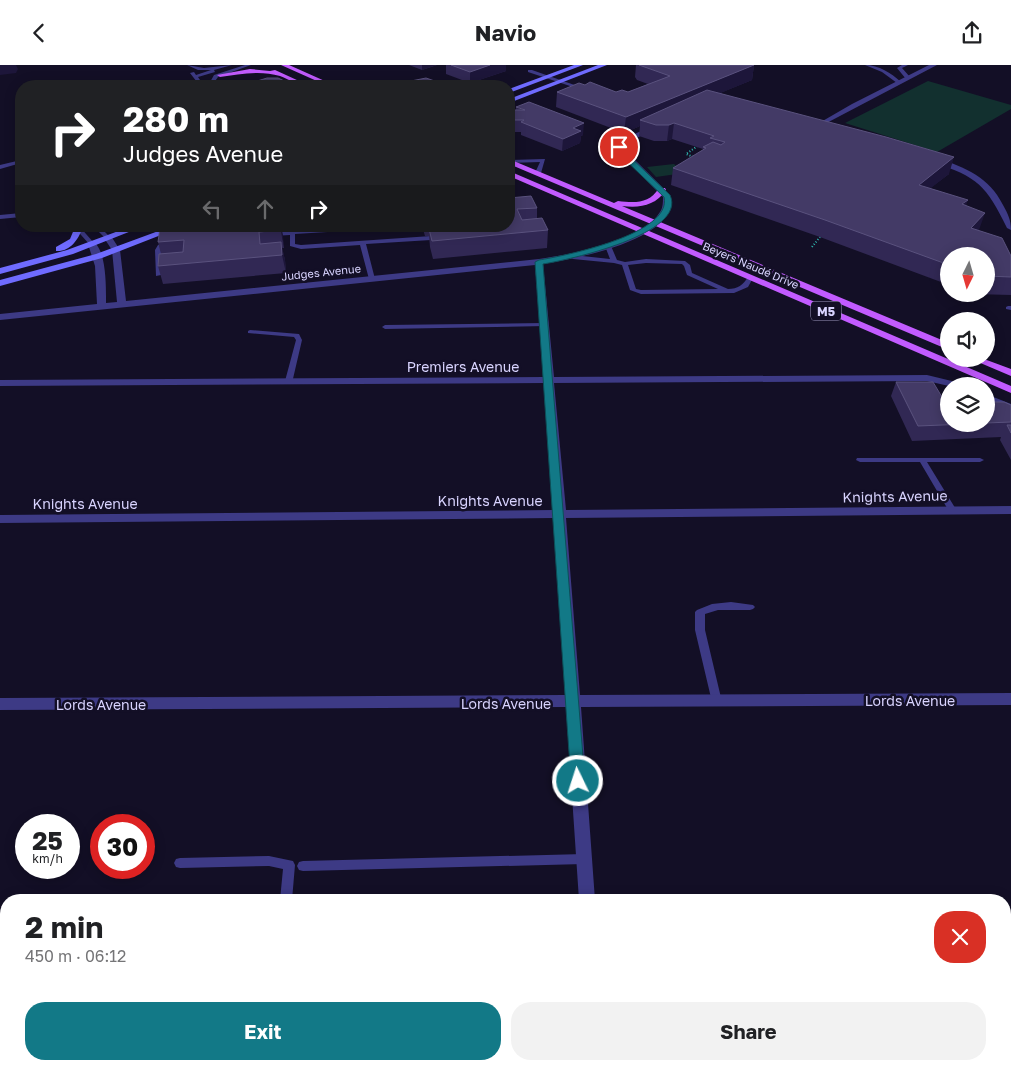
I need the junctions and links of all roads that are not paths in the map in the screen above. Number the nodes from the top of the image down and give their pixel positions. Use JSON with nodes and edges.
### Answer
{"nodes":[{"id":1,"x":230,"y":65,"type":"edge"},
{"id":2,"x":248,"y":65,"type":"edge"},
{"id":3,"x":259,"y":65,"type":"edge"},
{"id":4,"x":284,"y":65,"type":"edge"},
{"id":5,"x":580,"y":65,"type":"edge"},
{"id":6,"x":604,"y":65,"type":"edge"},
{"id":7,"x":866,"y":65,"type":"edge"},
{"id":8,"x":906,"y":65,"type":"edge"},
{"id":9,"x":934,"y":65,"type":"edge"},
{"id":10,"x":189,"y":66,"type":"edge"},
{"id":11,"x":530,"y":71,"type":"dead end"},
{"id":12,"x":279,"y":74,"type":"junction"},
{"id":13,"x":203,"y":75,"type":"junction"},
{"id":14,"x":220,"y":75,"type":"junction"},
{"id":15,"x":194,"y":77,"type":"junction"},
{"id":16,"x":547,"y":77,"type":"junction"},
{"id":17,"x":908,"y":78,"type":"junction"},
{"id":18,"x":197,"y":80,"type":"edge"},
{"id":19,"x":208,"y":80,"type":"edge"},
{"id":20,"x":213,"y":80,"type":"edge"},
{"id":21,"x":293,"y":80,"type":"edge"},
{"id":22,"x":319,"y":80,"type":"edge"},
{"id":23,"x":561,"y":82,"type":"junction"},
{"id":24,"x":899,"y":82,"type":"junction"},
{"id":25,"x":515,"y":89,"type":"edge"},
{"id":26,"x":580,"y":89,"type":"edge"},
{"id":27,"x":515,"y":99,"type":"edge"},
{"id":28,"x":808,"y":124,"type":"edge"},
{"id":29,"x":660,"y":125,"type":"edge"},
{"id":30,"x":817,"y":126,"type":"junction"},
{"id":31,"x":826,"y":129,"type":"edge"},
{"id":32,"x":923,"y":156,"type":"edge"},
{"id":33,"x":515,"y":161,"type":"edge"},
{"id":34,"x":515,"y":163,"type":"edge"},
{"id":35,"x":15,"y":166,"type":"edge"},
{"id":36,"x":0,"y":167,"type":"edge"},
{"id":37,"x":538,"y":173,"type":"junction"},
{"id":38,"x":515,"y":176,"type":"edge"},
{"id":39,"x":662,"y":190,"type":"junction"},
{"id":40,"x":601,"y":200,"type":"junction"},
{"id":41,"x":15,"y":216,"type":"edge"},
{"id":42,"x":0,"y":217,"type":"edge"},
{"id":43,"x":656,"y":223,"type":"junction"},
{"id":44,"x":1011,"y":228,"type":"edge"},
{"id":45,"x":77,"y":232,"type":"edge"},
{"id":46,"x":81,"y":232,"type":"edge"},
{"id":47,"x":102,"y":232,"type":"edge"},
{"id":48,"x":124,"y":232,"type":"edge"},
{"id":49,"x":164,"y":232,"type":"edge"},
{"id":50,"x":279,"y":232,"type":"edge"},
{"id":51,"x":293,"y":232,"type":"edge"},
{"id":52,"x":640,"y":232,"type":"junction"},
{"id":53,"x":265,"y":235,"type":"edge"},
{"id":54,"x":108,"y":238,"type":"junction"},
{"id":55,"x":431,"y":238,"type":"edge"},
{"id":56,"x":172,"y":242,"type":"edge"},
{"id":57,"x":363,"y":243,"type":"junction"},
{"id":58,"x":92,"y":244,"type":"junction"},
{"id":59,"x":608,"y":246,"type":"junction"},
{"id":60,"x":116,"y":250,"type":"junction"},
{"id":61,"x":99,"y":256,"type":"junction"},
{"id":62,"x":572,"y":257,"type":"junction"},
{"id":63,"x":614,"y":261,"type":"junction"},
{"id":64,"x":539,"y":262,"type":"junction"},
{"id":65,"x":625,"y":264,"type":"junction"},
{"id":66,"x":1,"y":270,"type":"edge"},
{"id":67,"x":689,"y":274,"type":"joint"},
{"id":68,"x":158,"y":275,"type":"edge"},
{"id":69,"x":750,"y":278,"type":"junction"},
{"id":70,"x":372,"y":279,"type":"junction"},
{"id":71,"x":0,"y":283,"type":"edge"},
{"id":72,"x":727,"y":291,"type":"junction"},
{"id":73,"x":122,"y":304,"type":"junction"},
{"id":74,"x":102,"y":306,"type":"junction"},
{"id":75,"x":0,"y":317,"type":"edge"},
{"id":76,"x":544,"y":325,"type":"junction"},
{"id":77,"x":385,"y":327,"type":"dead end"},
{"id":78,"x":250,"y":332,"type":"dead end"},
{"id":79,"x":940,"y":343,"type":"edge"},
{"id":80,"x":995,"y":367,"type":"edge"},
{"id":81,"x":1011,"y":373,"type":"edge"},
{"id":82,"x":548,"y":380,"type":"junction"},
{"id":83,"x":289,"y":381,"type":"junction"},
{"id":84,"x":940,"y":381,"type":"edge"},
{"id":85,"x":0,"y":383,"type":"edge"},
{"id":86,"x":1011,"y":390,"type":"edge"},
{"id":87,"x":995,"y":401,"type":"edge"},
{"id":88,"x":1011,"y":408,"type":"edge"},
{"id":89,"x":860,"y":460,"type":"dead end"},
{"id":90,"x":922,"y":460,"type":"junction"},
{"id":91,"x":980,"y":460,"type":"dead end"},
{"id":92,"x":1011,"y":510,"type":"edge"},
{"id":93,"x":953,"y":511,"type":"junction"},
{"id":94,"x":560,"y":514,"type":"junction"},
{"id":95,"x":0,"y":519,"type":"edge"},
{"id":96,"x":750,"y":607,"type":"dead end"},
{"id":97,"x":1011,"y":699,"type":"edge"},
{"id":98,"x":717,"y":702,"type":"junction"},
{"id":99,"x":573,"y":703,"type":"junction"},
{"id":100,"x":0,"y":704,"type":"edge"},
{"id":101,"x":584,"y":859,"type":"junction"},
{"id":102,"x":180,"y":863,"type":"dead end"},
{"id":103,"x":303,"y":866,"type":"dead end"},
{"id":104,"x":287,"y":894,"type":"edge"},
{"id":105,"x":587,"y":894,"type":"edge"}],
"edges":[{"from":1,"to":10,"type":"lane"},
{"from":1,"to":13,"type":"lane"},
{"from":2,"to":14,"type":"lane"},
{"from":3,"to":12,"type":"main road"},
{"from":4,"to":22,"type":"main road"},
{"from":5,"to":16,"type":"main road"},
{"from":6,"to":23,"type":"main road"},
{"from":7,"to":24,"type":"lane"},
{"from":8,"to":17,"type":"lane"},
{"from":9,"to":17,"type":"street"},
{"from":10,"to":13,"type":"lane"},
{"from":10,"to":15,"type":"lane"},
{"from":11,"to":16,"type":"lane"},
{"from":12,"to":14,"type":"main road"},
{"from":12,"to":21,"type":"main road"},
{"from":13,"to":15,"type":"lane"},
{"from":13,"to":19,"type":"lane"},
{"from":14,"to":20,"type":"lane"},
{"from":15,"to":18,"type":"lane"},
{"from":16,"to":23,"type":"lane"},
{"from":16,"to":25,"type":"main road"},
{"from":17,"to":24,"type":"street"},
{"from":23,"to":26,"type":"lane"},
{"from":23,"to":27,"type":"main road"},
{"from":24,"to":30,"type":"street"},
{"from":28,"to":30,"type":"street"},
{"from":29,"to":39,"type":"street"},
{"from":30,"to":31,"type":"street"},
{"from":32,"to":44,"type":"street"},
{"from":33,"to":37,"type":"lane"},
{"from":34,"to":37,"type":"main road","name":"Beyers Naudé Drive","number":"M5"},
{"from":35,"to":36,"type":"lane"},
{"from":37,"to":40,"type":"main road","name":"Beyers Naudé Drive","number":"M5"},
{"from":38,"to":52,"type":"main road","name":"Beyers Naudé Drive","number":"M5"},
{"from":39,"to":40,"type":"main road"},
{"from":39,"to":43,"type":"street"},
{"from":40,"to":43,"type":"main road","name":"Beyers Naudé Drive","number":"M5"},
{"from":41,"to":42,"type":"lane"},
{"from":43,"to":52,"type":"street","name":"Judges Avenue"},
{"from":43,"to":79,"type":"main road","name":"Beyers Naudé Drive","number":"M5"},
{"from":45,"to":66,"type":"main road"},
{"from":46,"to":58,"type":"lane"},
{"from":47,"to":54,"type":"lane"},
{"from":48,"to":54,"type":"main road"},
{"from":49,"to":60,"type":"main road"},
{"from":50,"to":53,"type":"lane"},
{"from":51,"to":57,"type":"lane"},
{"from":52,"to":59,"type":"street","name":"Judges Avenue"},
{"from":52,"to":69,"type":"main road","name":"Beyers Naudé Drive","number":"M5"},
{"from":54,"to":58,"type":"main road"},
{"from":54,"to":60,"type":"street"},
{"from":55,"to":57,"type":"lane"},
{"from":56,"to":68,"type":"lane"},
{"from":57,"to":70,"type":"lane"},
{"from":58,"to":61,"type":"street"},
{"from":58,"to":66,"type":"main road"},
{"from":59,"to":62,"type":"street","name":"Judges Avenue"},
{"from":59,"to":63,"type":"lane"},
{"from":60,"to":61,"type":"main road"},
{"from":60,"to":73,"type":"street"},
{"from":61,"to":71,"type":"main road"},
{"from":61,"to":74,"type":"street"},
{"from":62,"to":63,"type":"lane"},
{"from":62,"to":64,"type":"street","name":"Judges Avenue"},
{"from":63,"to":65,"type":"lane"},
{"from":64,"to":70,"type":"street","name":"Judges Avenue"},
{"from":64,"to":76,"type":"street"},
{"from":65,"to":67,"type":"lane"},
{"from":65,"to":72,"type":"lane"},
{"from":67,"to":72,"type":"lane"},
{"from":69,"to":72,"type":"lane"},
{"from":69,"to":86,"type":"main road","name":"Beyers Naudé Drive","number":"M5"},
{"from":70,"to":73,"type":"street","name":"Judges Avenue"},
{"from":73,"to":74,"type":"street","name":"Judges Avenue"},
{"from":74,"to":75,"type":"street","name":"Judges Avenue"},
{"from":76,"to":77,"type":"lane"},
{"from":76,"to":82,"type":"street"},
{"from":78,"to":83,"type":"lane"},
{"from":80,"to":81,"type":"main road"},
{"from":82,"to":83,"type":"street","name":"Premiers Avenue"},
{"from":82,"to":84,"type":"street","name":"Premiers Avenue"},
{"from":82,"to":94,"type":"street"},
{"from":83,"to":85,"type":"street","name":"Premiers Avenue"},
{"from":87,"to":88,"type":"street"},
{"from":89,"to":90,"type":"lane"},
{"from":90,"to":91,"type":"lane"},
{"from":90,"to":93,"type":"lane"},
{"from":92,"to":93,"type":"street","name":"Knights Avenue"},
{"from":93,"to":94,"type":"street","name":"Knights Avenue"},
{"from":94,"to":95,"type":"street","name":"Knights Avenue"},
{"from":94,"to":99,"type":"street"},
{"from":96,"to":98,"type":"lane"},
{"from":97,"to":98,"type":"street","name":"Lords Avenue"},
{"from":98,"to":99,"type":"street","name":"Lords Avenue"},
{"from":99,"to":100,"type":"street","name":"Lords Avenue"},
{"from":99,"to":101,"type":"street"},
{"from":101,"to":103,"type":"lane"},
{"from":101,"to":105,"type":"street"},
{"from":102,"to":104,"type":"lane"}]}
